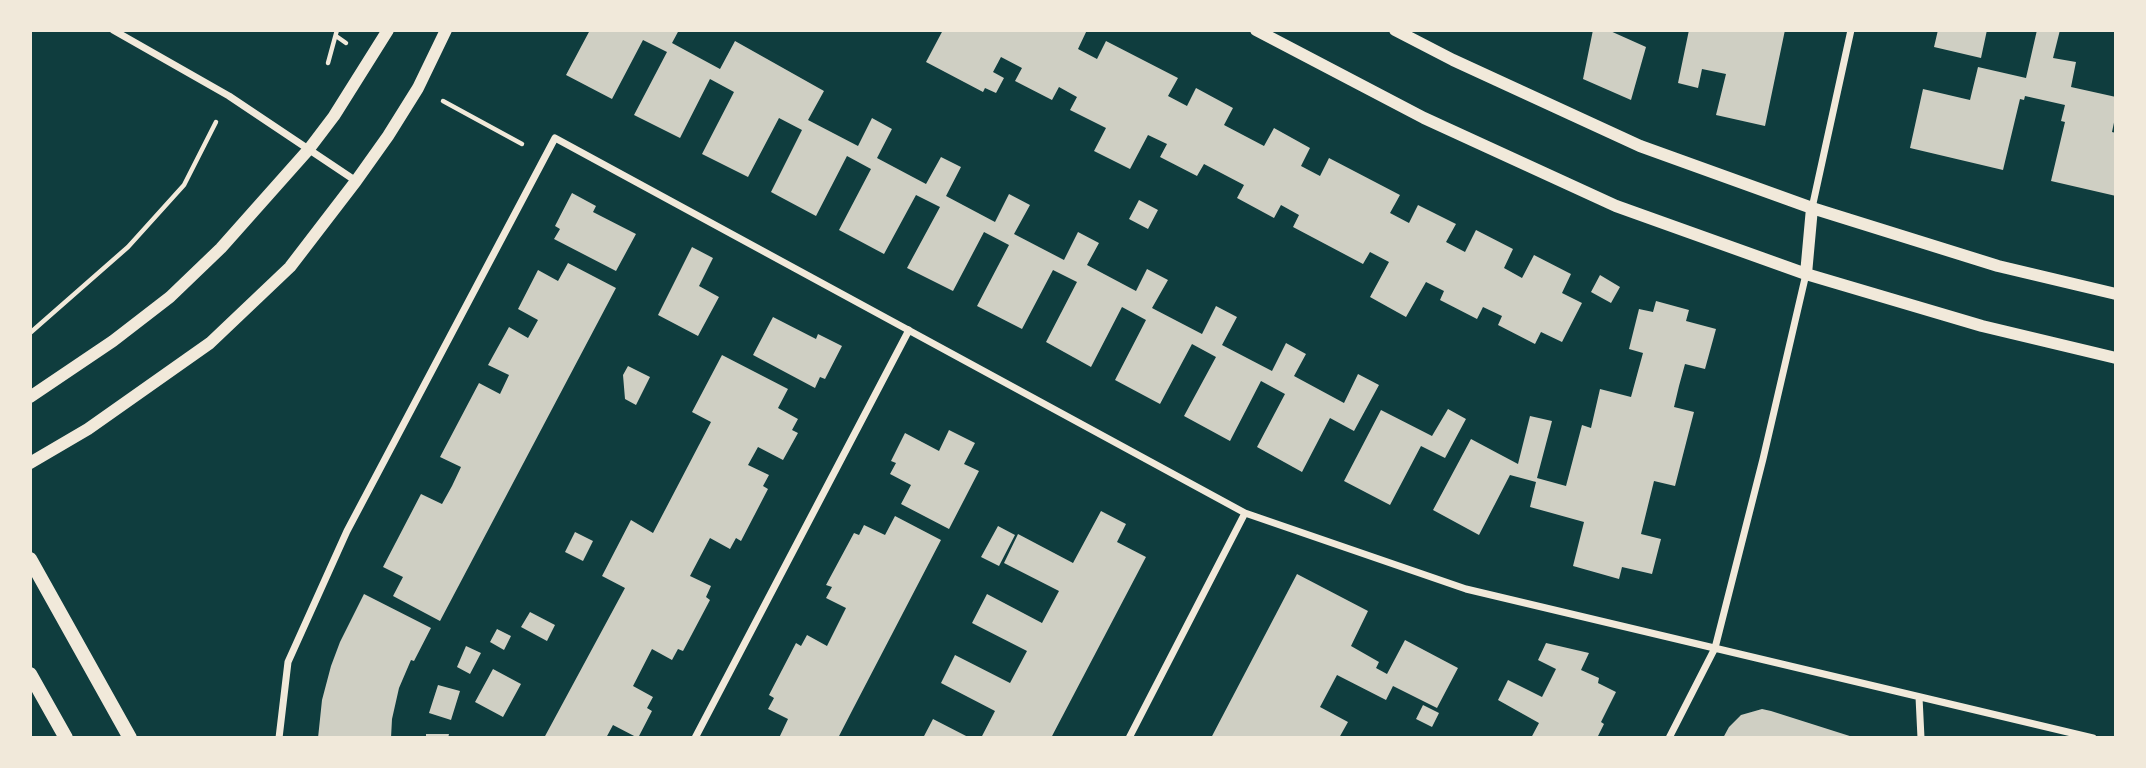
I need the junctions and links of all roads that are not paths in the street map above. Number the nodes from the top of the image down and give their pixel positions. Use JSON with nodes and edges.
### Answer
{"nodes":[{"id":1,"x":113,"y":30,"type":"edge"},
{"id":2,"x":388,"y":30,"type":"edge"},
{"id":3,"x":446,"y":30,"type":"edge"},
{"id":4,"x":1256,"y":30,"type":"edge"},
{"id":5,"x":1395,"y":30,"type":"edge"},
{"id":6,"x":1851,"y":30,"type":"edge"},
{"id":7,"x":309,"y":149,"type":"junction"},
{"id":8,"x":356,"y":181,"type":"junction"},
{"id":9,"x":1812,"y":208,"type":"junction"},
{"id":10,"x":1806,"y":274,"type":"junction"},
{"id":11,"x":2116,"y":294,"type":"edge"},
{"id":12,"x":909,"y":330,"type":"junction"},
{"id":13,"x":2116,"y":358,"type":"edge"},
{"id":14,"x":30,"y":397,"type":"edge"},
{"id":15,"x":30,"y":463,"type":"edge"},
{"id":16,"x":1245,"y":513,"type":"junction"},
{"id":17,"x":30,"y":559,"type":"edge"},
{"id":18,"x":1715,"y":648,"type":"junction"},
{"id":19,"x":30,"y":674,"type":"edge"},
{"id":20,"x":1919,"y":697,"type":"junction"},
{"id":21,"x":66,"y":738,"type":"edge"},
{"id":22,"x":130,"y":738,"type":"edge"},
{"id":23,"x":279,"y":738,"type":"edge"},
{"id":24,"x":695,"y":738,"type":"edge"},
{"id":25,"x":1129,"y":738,"type":"edge"},
{"id":26,"x":1670,"y":738,"type":"edge"},
{"id":27,"x":1922,"y":738,"type":"edge"},
{"id":28,"x":2093,"y":738,"type":"edge"}],
"edges":[{"from":1,"to":7,"type":"street"},
{"from":2,"to":7,"type":"street"},
{"from":3,"to":8,"type":"street"},
{"from":4,"to":10,"type":"street"},
{"from":5,"to":9,"type":"street"},
{"from":6,"to":9,"type":"street"},
{"from":7,"to":8,"type":"street"},
{"from":7,"to":14,"type":"street"},
{"from":8,"to":15,"type":"street"},
{"from":9,"to":10,"type":"street"},
{"from":9,"to":11,"type":"street"},
{"from":10,"to":13,"type":"street"},
{"from":10,"to":18,"type":"street"},
{"from":12,"to":16,"type":"street"},
{"from":12,"to":23,"type":"street"},
{"from":12,"to":24,"type":"street"},
{"from":16,"to":18,"type":"street"},
{"from":16,"to":25,"type":"street"},
{"from":17,"to":22,"type":"main road"},
{"from":18,"to":20,"type":"street"},
{"from":18,"to":26,"type":"street"},
{"from":19,"to":21,"type":"main road"},
{"from":20,"to":27,"type":"street"},
{"from":20,"to":28,"type":"street"}]}
